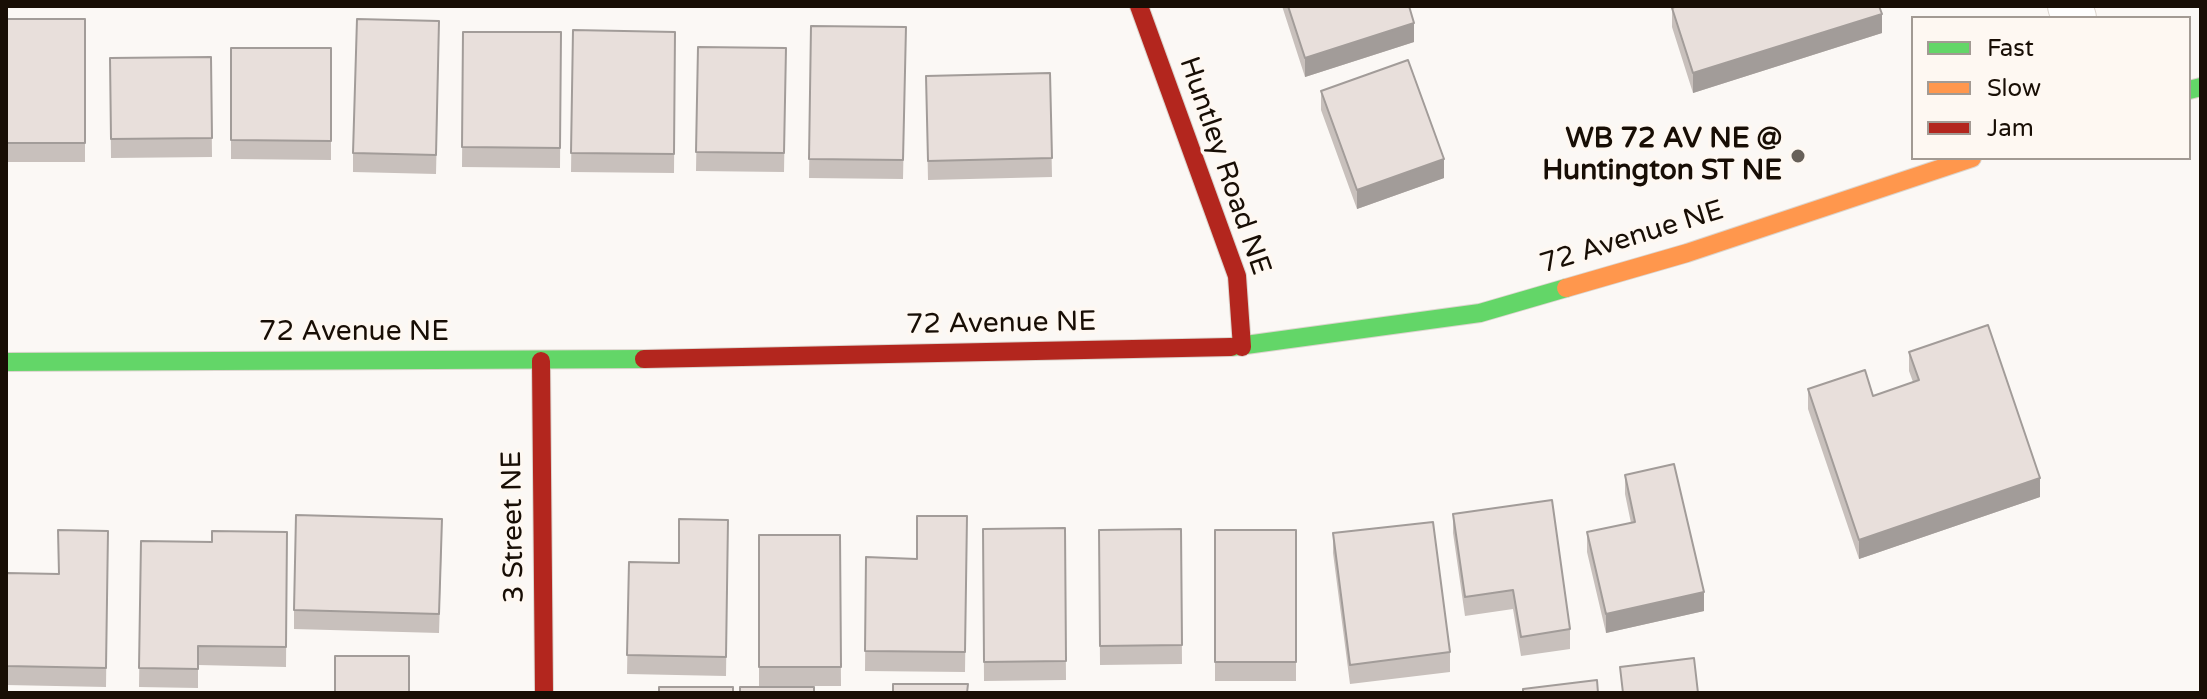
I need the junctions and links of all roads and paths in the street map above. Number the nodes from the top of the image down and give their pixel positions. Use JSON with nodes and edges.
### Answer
{"nodes":[{"id":1,"x":1139,"y":6,"type":"edge"},
{"id":2,"x":1966,"y":160,"type":"edge"},
{"id":3,"x":1242,"y":347,"type":"junction"},
{"id":4,"x":541,"y":361,"type":"junction"},
{"id":5,"x":6,"y":362,"type":"edge"},
{"id":6,"x":544,"y":693,"type":"edge"}],
"edges":[{"from":1,"to":3,"type":"street","name":"Huntley Road NE"},
{"from":2,"to":3,"type":"street","name":"72 Avenue NE"},
{"from":3,"to":4,"type":"street","name":"72 Avenue NE"},
{"from":4,"to":5,"type":"street","name":"72 Avenue NE"},
{"from":4,"to":6,"type":"street","name":"3 Street NE"}]}
